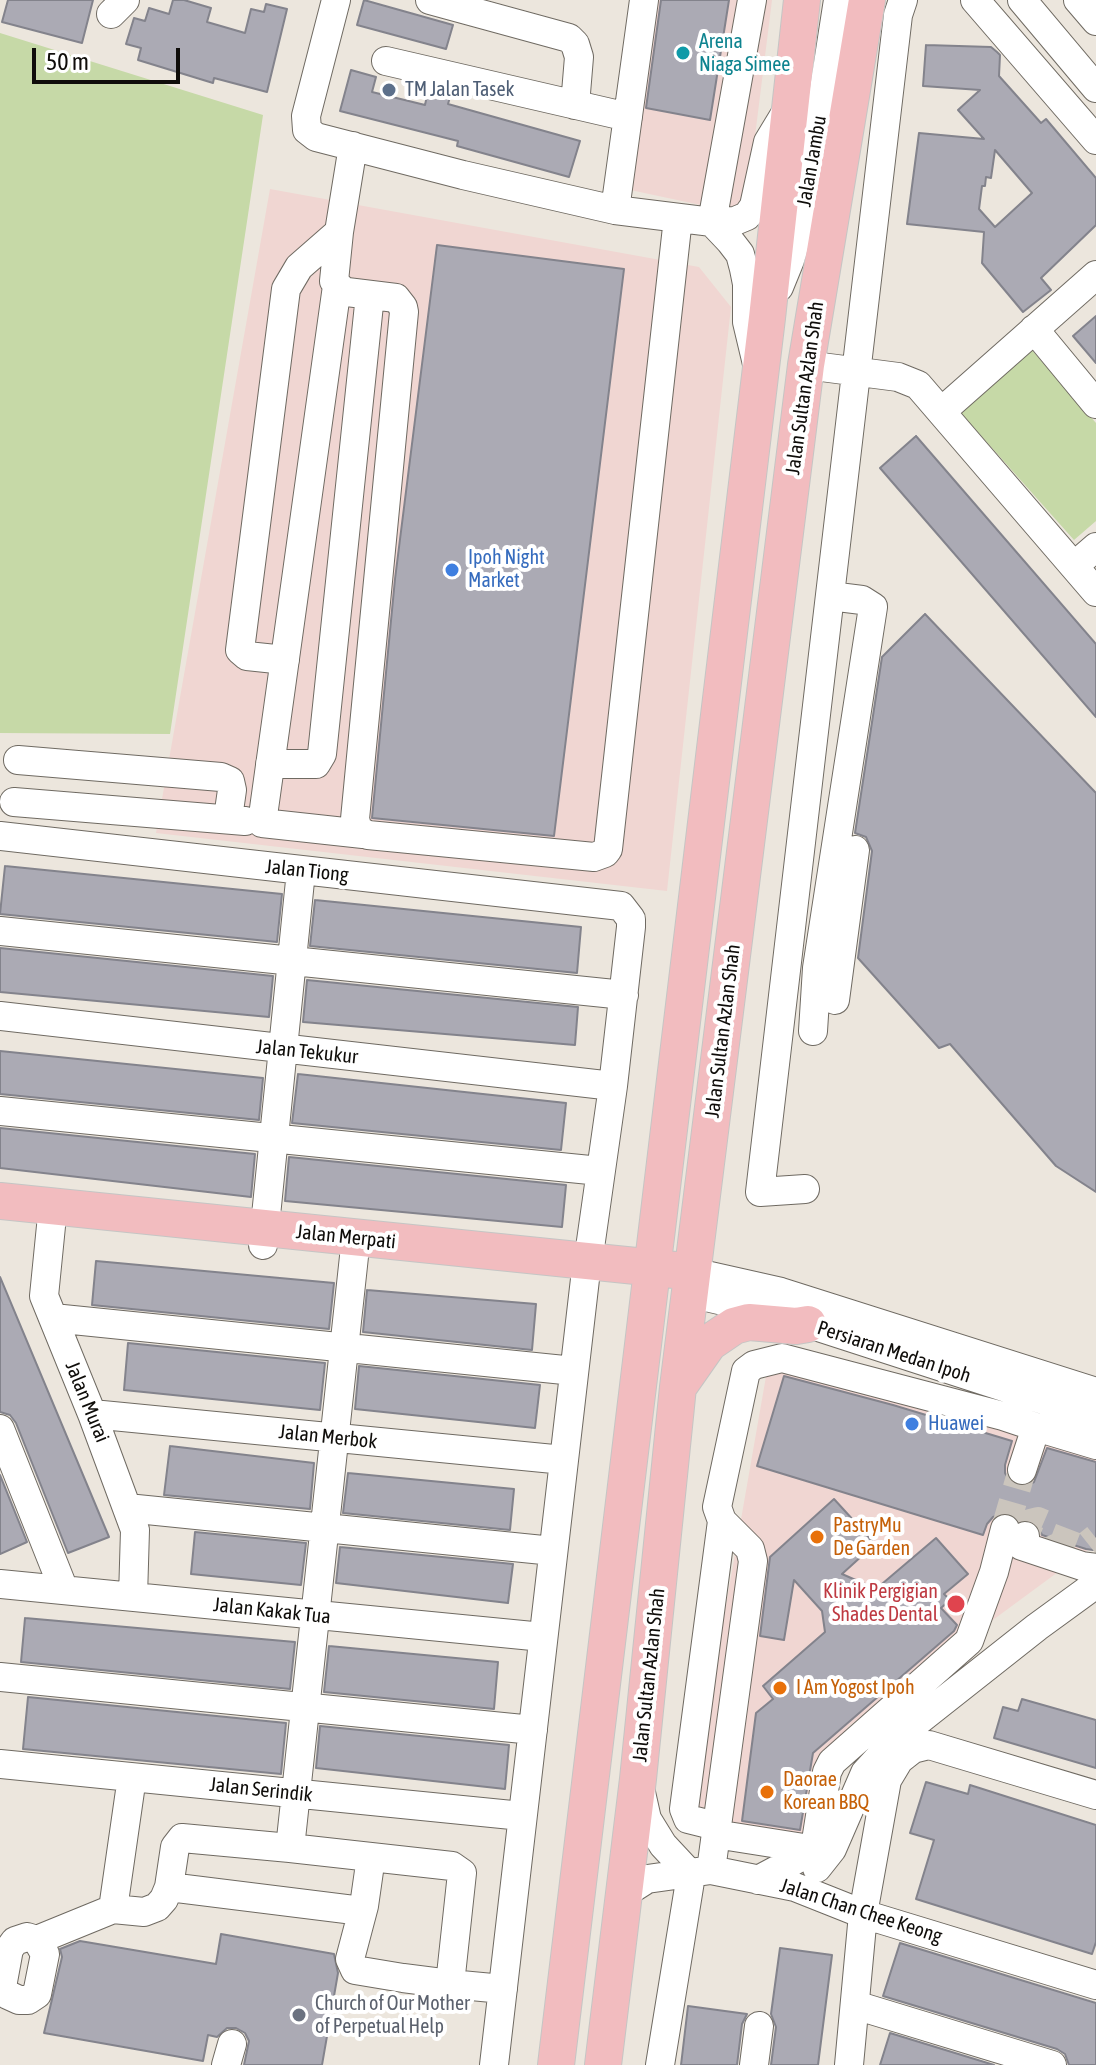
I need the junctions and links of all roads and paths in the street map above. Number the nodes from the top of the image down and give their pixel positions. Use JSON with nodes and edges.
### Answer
{"nodes":[{"id":1,"x":336,"y":0,"type":"edge"},
{"id":2,"x":430,"y":0,"type":"edge"},
{"id":3,"x":644,"y":0,"type":"edge"},
{"id":4,"x":752,"y":0,"type":"edge"},
{"id":5,"x":802,"y":0,"type":"edge"},
{"id":6,"x":838,"y":0,"type":"edge"},
{"id":7,"x":867,"y":0,"type":"edge"},
{"id":8,"x":903,"y":0,"type":"edge"},
{"id":9,"x":975,"y":0,"type":"edge"},
{"id":10,"x":1022,"y":0,"type":"edge"},
{"id":11,"x":1078,"y":0,"type":"edge"},
{"id":12,"x":1096,"y":21,"type":"edge"},
{"id":13,"x":386,"y":61,"type":"dead end"},
{"id":14,"x":1096,"y":88,"type":"edge"},
{"id":15,"x":575,"y":105,"type":"junction"},
{"id":16,"x":788,"y":109,"type":"junction"},
{"id":17,"x":628,"y":117,"type":"junction"},
{"id":18,"x":1096,"y":140,"type":"edge"},
{"id":19,"x":353,"y":146,"type":"junction"},
{"id":20,"x":615,"y":210,"type":"junction"},
{"id":21,"x":678,"y":218,"type":"junction"},
{"id":22,"x":712,"y":222,"type":"junction"},
{"id":23,"x":339,"y":232,"type":"junction"},
{"id":24,"x":1096,"y":275,"type":"edge"},
{"id":25,"x":337,"y":286,"type":"junction"},
{"id":26,"x":370,"y":295,"type":"junction"},
{"id":27,"x":767,"y":318,"type":"junction"},
{"id":28,"x":1034,"y":329,"type":"junction"},
{"id":29,"x":806,"y":365,"type":"junction"},
{"id":30,"x":857,"y":371,"type":"junction"},
{"id":31,"x":759,"y":372,"type":"junction"},
{"id":32,"x":1096,"y":404,"type":"edge"},
{"id":33,"x":942,"y":411,"type":"junction"},
{"id":34,"x":1096,"y":547,"type":"edge"},
{"id":35,"x":1074,"y":566,"type":"junction"},
{"id":36,"x":1096,"y":592,"type":"edge"},
{"id":37,"x":830,"y":596,"type":"junction"},
{"id":38,"x":285,"y":660,"type":"junction"},
{"id":39,"x":18,"y":760,"type":"dead end"},
{"id":40,"x":270,"y":764,"type":"junction"},
{"id":41,"x":14,"y":802,"type":"dead end"},
{"id":42,"x":228,"y":818,"type":"junction"},
{"id":43,"x":262,"y":823,"type":"junction"},
{"id":44,"x":363,"y":834,"type":"junction"},
{"id":45,"x":0,"y":836,"type":"edge"},
{"id":46,"x":855,"y":850,"type":"dead end"},
{"id":47,"x":301,"y":871,"type":"junction"},
{"id":48,"x":0,"y":931,"type":"edge"},
{"id":49,"x":293,"y":961,"type":"junction"},
{"id":50,"x":624,"y":995,"type":"junction"},
{"id":51,"x":835,"y":1000,"type":"dead end"},
{"id":52,"x":0,"y":1016,"type":"edge"},
{"id":53,"x":813,"y":1031,"type":"dead end"},
{"id":54,"x":283,"y":1049,"type":"junction"},
{"id":55,"x":613,"y":1086,"type":"junction"},
{"id":56,"x":0,"y":1111,"type":"edge"},
{"id":57,"x":274,"y":1138,"type":"junction"},
{"id":58,"x":600,"y":1171,"type":"junction"},
{"id":59,"x":805,"y":1189,"type":"dead end"},
{"id":60,"x":0,"y":1201,"type":"edge"},
{"id":61,"x":52,"y":1214,"type":"junction"},
{"id":62,"x":0,"y":1217,"type":"edge"},
{"id":63,"x":264,"y":1237,"type":"junction"},
{"id":64,"x":355,"y":1246,"type":"junction"},
{"id":65,"x":586,"y":1271,"type":"junction"},
{"id":66,"x":652,"y":1278,"type":"junction"},
{"id":67,"x":691,"y":1282,"type":"junction"},
{"id":68,"x":53,"y":1318,"type":"junction"},
{"id":69,"x":808,"y":1324,"type":"junction"},
{"id":70,"x":344,"y":1348,"type":"junction"},
{"id":71,"x":574,"y":1371,"type":"junction"},
{"id":72,"x":678,"y":1387,"type":"junction"},
{"id":73,"x":1096,"y":1392,"type":"edge"},
{"id":74,"x":92,"y":1414,"type":"junction"},
{"id":75,"x":1096,"y":1417,"type":"edge"},
{"id":76,"x":1036,"y":1427,"type":"junction"},
{"id":77,"x":0,"y":1429,"type":"edge"},
{"id":78,"x":334,"y":1438,"type":"junction"},
{"id":79,"x":1096,"y":1445,"type":"edge"},
{"id":80,"x":564,"y":1460,"type":"junction"},
{"id":81,"x":1022,"y":1470,"type":"tunnel mouth"},
{"id":82,"x":127,"y":1508,"type":"junction"},
{"id":83,"x":325,"y":1528,"type":"junction"},
{"id":84,"x":553,"y":1551,"type":"junction"},
{"id":85,"x":1096,"y":1568,"type":"edge"},
{"id":86,"x":0,"y":1584,"type":"edge"},
{"id":87,"x":1096,"y":1584,"type":"edge"},
{"id":88,"x":64,"y":1590,"type":"junction"},
{"id":89,"x":133,"y":1597,"type":"junction"},
{"id":90,"x":315,"y":1615,"type":"junction"},
{"id":91,"x":543,"y":1637,"type":"junction"},
{"id":92,"x":0,"y":1677,"type":"edge"},
{"id":93,"x":305,"y":1709,"type":"junction"},
{"id":94,"x":533,"y":1730,"type":"junction"},
{"id":95,"x":0,"y":1764,"type":"edge"},
{"id":96,"x":132,"y":1777,"type":"junction"},
{"id":97,"x":638,"y":1779,"type":"junction"},
{"id":98,"x":296,"y":1793,"type":"junction"},
{"id":99,"x":1096,"y":1795,"type":"edge"},
{"id":100,"x":522,"y":1816,"type":"junction"},
{"id":101,"x":716,"y":1830,"type":"junction"},
{"id":102,"x":290,"y":1848,"type":"junction"},
{"id":103,"x":810,"y":1849,"type":"junction"},
{"id":104,"x":371,"y":1857,"type":"junction"},
{"id":105,"x":701,"y":1872,"type":"junction"},
{"id":106,"x":758,"y":1880,"type":"junction"},
{"id":107,"x":169,"y":1887,"type":"junction"},
{"id":108,"x":795,"y":1887,"type":"junction"},
{"id":109,"x":625,"y":1893,"type":"junction"},
{"id":110,"x":113,"y":1909,"type":"junction"},
{"id":111,"x":362,"y":1911,"type":"junction"},
{"id":112,"x":863,"y":1914,"type":"junction"},
{"id":113,"x":37,"y":1940,"type":"dead end"},
{"id":114,"x":450,"y":1984,"type":"junction"},
{"id":115,"x":1096,"y":1985,"type":"edge"},
{"id":116,"x":503,"y":1989,"type":"junction"},
{"id":117,"x":855,"y":2005,"type":"junction"},
{"id":118,"x":759,"y":2026,"type":"dead end"},
{"id":119,"x":494,"y":2065,"type":"edge"},
{"id":120,"x":556,"y":2065,"type":"edge"},
{"id":121,"x":603,"y":2065,"type":"edge"},
{"id":122,"x":660,"y":2065,"type":"edge"},
{"id":123,"x":754,"y":2065,"type":"edge"},
{"id":124,"x":849,"y":2065,"type":"edge"},
{"id":125,"x":1052,"y":2065,"type":"edge"}],
"edges":[{"from":1,"to":19,"type":"street"},
{"from":2,"to":15,"type":"street"},
{"from":3,"to":17,"type":"street"},
{"from":4,"to":22,"type":"street"},
{"from":5,"to":16,"type":"main road","name":"Jalan Sultan Azlan Shah"},
{"from":6,"to":27,"type":"street","name":"Jalan Jambu"},
{"from":7,"to":29,"type":"main road","name":"Jalan Sultan Azlan Shah"},
{"from":8,"to":30,"type":"street"},
{"from":9,"to":18,"type":"street"},
{"from":10,"to":14,"type":"street"},
{"from":11,"to":12,"type":"street"},
{"from":13,"to":15,"type":"street"},
{"from":15,"to":17,"type":"street"},
{"from":16,"to":22,"type":"street"},
{"from":16,"to":27,"type":"main road","name":"Jalan Sultan Azlan Shah"},
{"from":17,"to":20,"type":"street"},
{"from":19,"to":20,"type":"street"},
{"from":19,"to":23,"type":"street"},
{"from":20,"to":21,"type":"street"},
{"from":21,"to":22,"type":"street"},
{"from":21,"to":44,"type":"street"},
{"from":22,"to":31,"type":"street"},
{"from":23,"to":25,"type":"street"},
{"from":23,"to":38,"type":"street"},
{"from":24,"to":28,"type":"street"},
{"from":25,"to":26,"type":"street"},
{"from":25,"to":38,"type":"street"},
{"from":26,"to":40,"type":"street"},
{"from":26,"to":44,"type":"street"},
{"from":27,"to":31,"type":"main road","name":"Jalan Sultan Azlan Shah"},
{"from":28,"to":32,"type":"street"},
{"from":28,"to":33,"type":"street"},
{"from":29,"to":30,"type":"street"},
{"from":29,"to":67,"type":"main road","name":"Jalan Sultan Azlan Shah"},
{"from":30,"to":33,"type":"street"},
{"from":30,"to":37,"type":"street"},
{"from":31,"to":66,"type":"main road","name":"Jalan Sultan Azlan Shah"},
{"from":33,"to":35,"type":"street"},
{"from":34,"to":35,"type":"street"},
{"from":35,"to":36,"type":"street"},
{"from":37,"to":53,"type":"street"},
{"from":37,"to":59,"type":"street"},
{"from":38,"to":40,"type":"street"},
{"from":39,"to":42,"type":"street"},
{"from":40,"to":43,"type":"street"},
{"from":41,"to":42,"type":"street"},
{"from":42,"to":43,"type":"street"},
{"from":43,"to":44,"type":"street"},
{"from":45,"to":47,"type":"street","name":"Jalan Tiong"},
{"from":46,"to":51,"type":"street"},
{"from":47,"to":49,"type":"street"},
{"from":47,"to":50,"type":"street","name":"Jalan Tiong"},
{"from":48,"to":49,"type":"street"},
{"from":49,"to":50,"type":"street"},
{"from":49,"to":54,"type":"street"},
{"from":50,"to":55,"type":"street"},
{"from":52,"to":54,"type":"street","name":"Jalan Tekukur"},
{"from":54,"to":55,"type":"street","name":"Jalan Tekukur"},
{"from":54,"to":57,"type":"street"},
{"from":55,"to":58,"type":"street"},
{"from":56,"to":57,"type":"street"},
{"from":57,"to":58,"type":"street"},
{"from":57,"to":63,"type":"street"},
{"from":58,"to":65,"type":"street"},
{"from":60,"to":61,"type":"main road","name":"Jalan Merpati"},
{"from":61,"to":62,"type":"main road","name":"Jalan Merpati"},
{"from":61,"to":63,"type":"main road","name":"Jalan Merpati"},
{"from":61,"to":68,"type":"street","name":"Jalan Murai"},
{"from":63,"to":64,"type":"main road","name":"Jalan Merpati"},
{"from":64,"to":65,"type":"main road","name":"Jalan Merpati"},
{"from":64,"to":70,"type":"street"},
{"from":65,"to":66,"type":"main road","name":"Jalan Merpati"},
{"from":65,"to":71,"type":"street"},
{"from":66,"to":67,"type":"main road","name":"Jalan Merpati"},
{"from":66,"to":120,"type":"main road","name":"Jalan Sultan Azlan Shah"},
{"from":67,"to":69,"type":"street","name":"Persiaran Medan Ipoh"},
{"from":67,"to":72,"type":"main road","name":"Jalan Sultan Azlan Shah"},
{"from":67,"to":73,"type":"street","name":"Persiaran Medan Ipoh"},
{"from":68,"to":70,"type":"street"},
{"from":68,"to":74,"type":"street","name":"Jalan Murai"},
{"from":69,"to":72,"type":"main road"},
{"from":69,"to":75,"type":"street","name":"Persiaran Medan Ipoh"},
{"from":70,"to":71,"type":"street"},
{"from":70,"to":78,"type":"street"},
{"from":71,"to":80,"type":"street"},
{"from":72,"to":97,"type":"main road","name":"Jalan Sultan Azlan Shah"},
{"from":74,"to":78,"type":"street","name":"Jalan Merbok"},
{"from":74,"to":82,"type":"street","name":"Jalan Murai"},
{"from":76,"to":79,"type":"street"},
{"from":76,"to":81,"type":"street"},
{"from":76,"to":101,"type":"street"},
{"from":77,"to":88,"type":"street"},
{"from":78,"to":80,"type":"street","name":"Jalan Merbok"},
{"from":78,"to":83,"type":"street"},
{"from":80,"to":84,"type":"street"},
{"from":82,"to":83,"type":"street"},
{"from":82,"to":89,"type":"street","name":"Jalan Murai"},
{"from":83,"to":84,"type":"street"},
{"from":83,"to":90,"type":"street"},
{"from":84,"to":91,"type":"street"},
{"from":85,"to":103,"type":"street"},
{"from":86,"to":88,"type":"street","name":"Jalan Kakak Tua"},
{"from":87,"to":108,"type":"street"},
{"from":88,"to":89,"type":"street","name":"Jalan Kakak Tua"},
{"from":89,"to":90,"type":"street","name":"Jalan Kakak Tua"},
{"from":90,"to":91,"type":"street","name":"Jalan Kakak Tua"},
{"from":90,"to":93,"type":"street"},
{"from":91,"to":94,"type":"street"},
{"from":92,"to":93,"type":"street"},
{"from":93,"to":94,"type":"street"},
{"from":93,"to":98,"type":"street"},
{"from":94,"to":100,"type":"street"},
{"from":95,"to":96,"type":"street","name":"Jalan Serindik"},
{"from":96,"to":98,"type":"street","name":"Jalan Serindik"},
{"from":96,"to":110,"type":"street"},
{"from":97,"to":105,"type":"street"},
{"from":97,"to":109,"type":"main road","name":"Jalan Sultan Azlan Shah"},
{"from":98,"to":100,"type":"street","name":"Jalan Serindik"},
{"from":98,"to":102,"type":"street"},
{"from":99,"to":112,"type":"street"},
{"from":100,"to":116,"type":"street"},
{"from":101,"to":103,"type":"street"},
{"from":101,"to":105,"type":"street"},
{"from":102,"to":104,"type":"street"},
{"from":102,"to":107,"type":"street"},
{"from":103,"to":106,"type":"street"},
{"from":104,"to":111,"type":"street"},
{"from":104,"to":114,"type":"street"},
{"from":105,"to":106,"type":"street","name":"Jalan Chan Chee Keong"},
{"from":105,"to":109,"type":"street","name":"Jalan Chan Chee Keong"},
{"from":105,"to":122,"type":"street"},
{"from":106,"to":108,"type":"street","name":"Jalan Chan Chee Keong"},
{"from":107,"to":110,"type":"street"},
{"from":107,"to":111,"type":"street"},
{"from":108,"to":112,"type":"street","name":"Jalan Chan Chee Keong"},
{"from":109,"to":121,"type":"main road","name":"Jalan Sultan Azlan Shah"},
{"from":110,"to":113,"type":"street"},
{"from":111,"to":114,"type":"street"},
{"from":112,"to":115,"type":"street","name":"Jalan Chan Chee Keong"},
{"from":112,"to":117,"type":"street"},
{"from":114,"to":116,"type":"street"},
{"from":116,"to":119,"type":"street"},
{"from":117,"to":124,"type":"street"},
{"from":117,"to":125,"type":"street"},
{"from":118,"to":123,"type":"street"}]}
